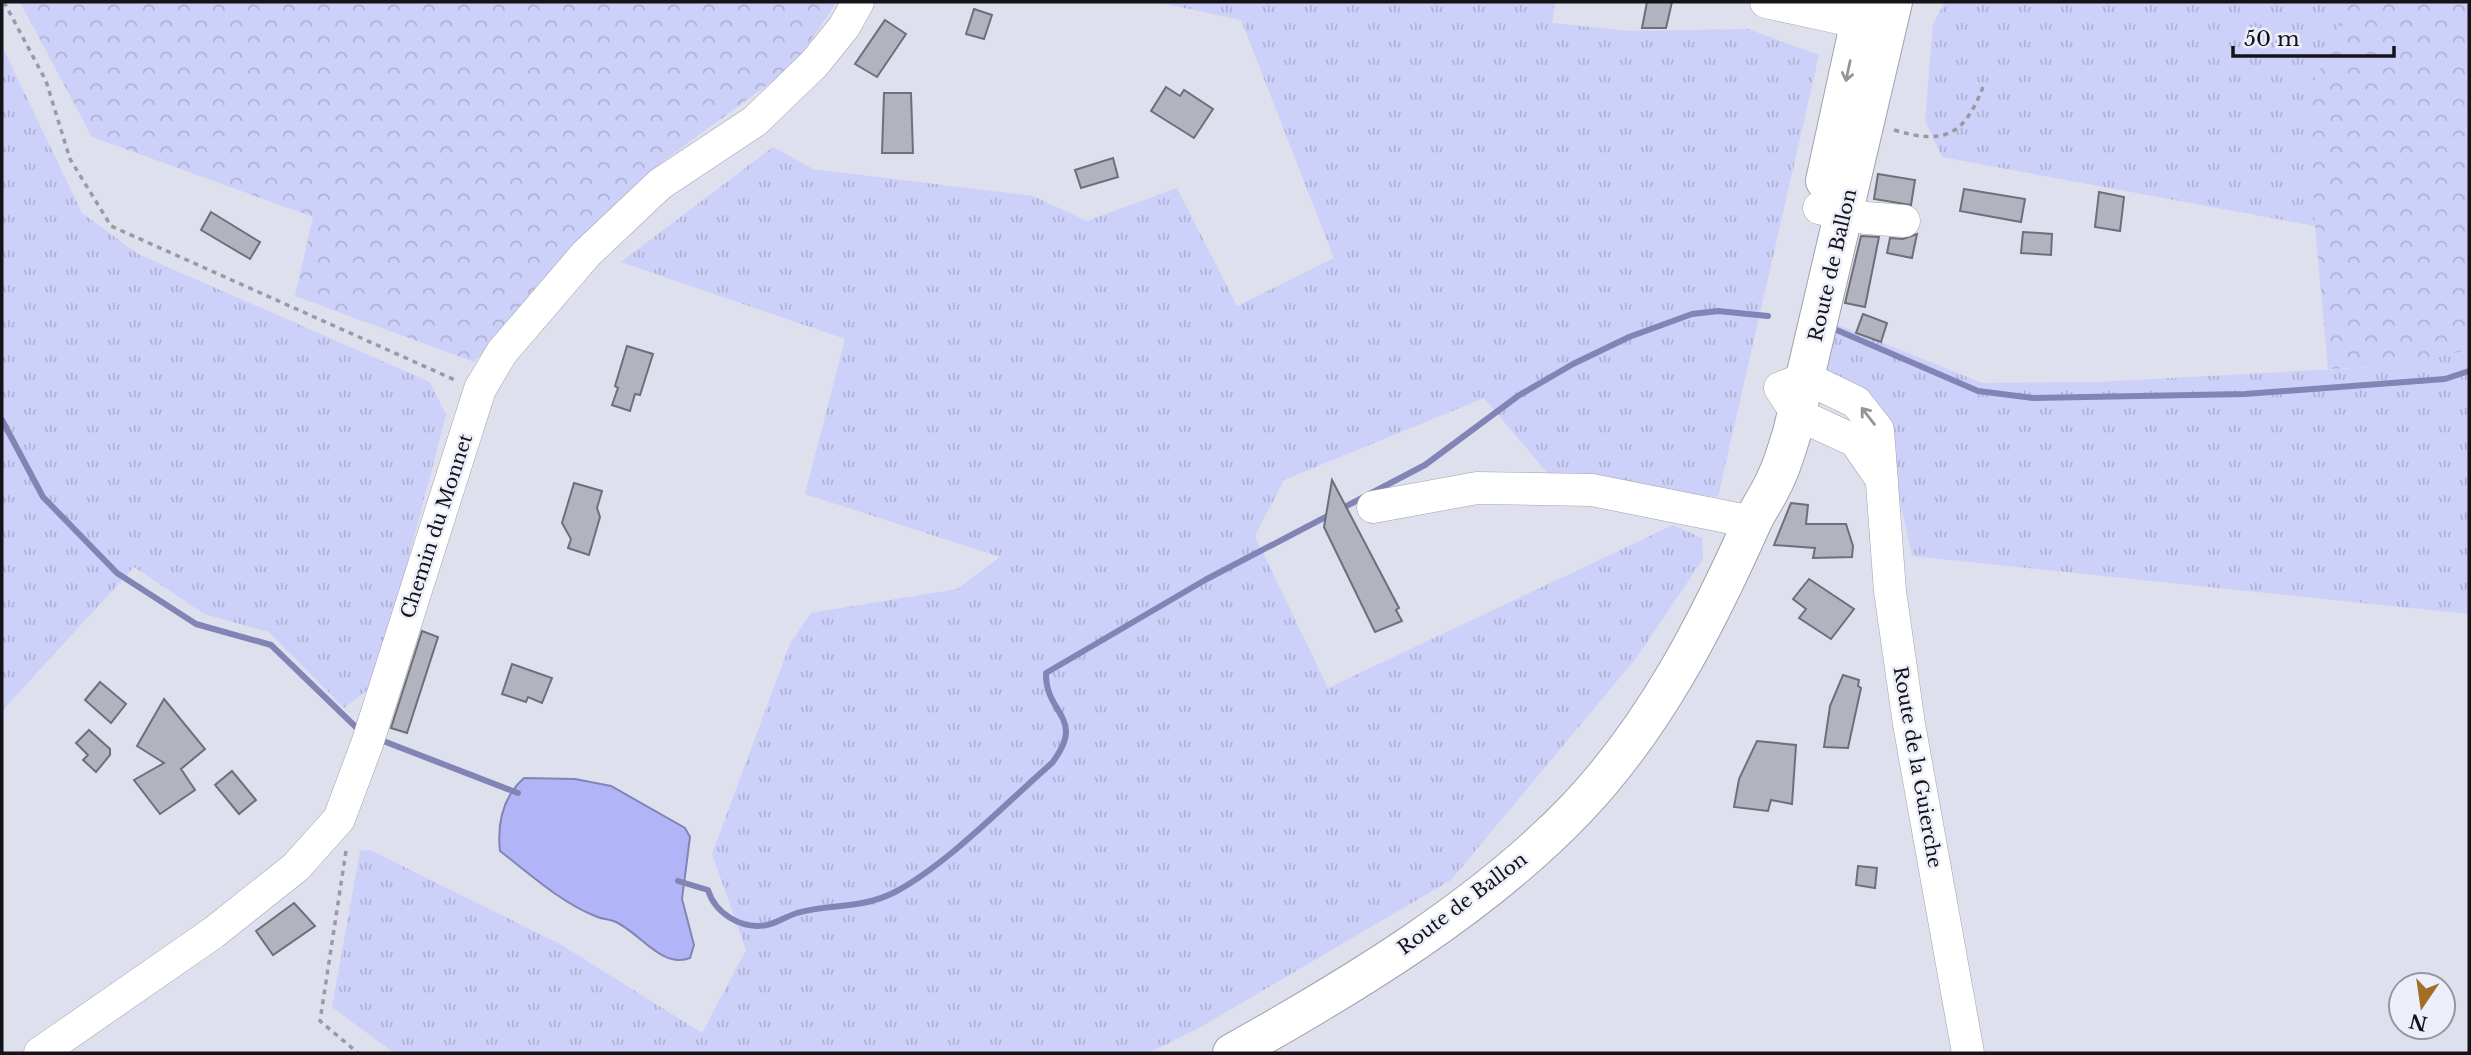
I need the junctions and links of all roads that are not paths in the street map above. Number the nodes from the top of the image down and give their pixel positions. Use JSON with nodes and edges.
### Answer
{"nodes":[{"id":1,"x":858,"y":2,"type":"edge"},
{"id":2,"x":1766,"y":2,"type":"edge"},
{"id":3,"x":1876,"y":11,"type":"edge"},
{"id":4,"x":1831,"y":211,"type":"junction"},
{"id":5,"x":1905,"y":221,"type":"dead end"},
{"id":6,"x":1794,"y":393,"type":"junction"},
{"id":7,"x":1373,"y":507,"type":"dead end"},
{"id":8,"x":1752,"y":522,"type":"junction"},
{"id":9,"x":40,"y":1053,"type":"edge"},
{"id":10,"x":1232,"y":1053,"type":"edge"},
{"id":11,"x":1968,"y":1053,"type":"edge"}],
"edges":[{"from":1,"to":9,"type":"street","name":"Chemin du Monnet"},
{"from":2,"to":3,"type":"street"},
{"from":3,"to":4,"type":"main road","name":"Route de Ballon","one_way":true},
{"from":3,"to":4,"type":"main road","name":"Route de Ballon"},
{"from":4,"to":5,"type":"street"},
{"from":4,"to":6,"type":"main road","name":"Route de Ballon"},
{"from":6,"to":8,"type":"main road","name":"Route de Ballon"},
{"from":6,"to":11,"type":"street","name":"Route de la Guierche"},
{"from":7,"to":8,"type":"street"},
{"from":8,"to":10,"type":"main road","name":"Route de Ballon"}]}
